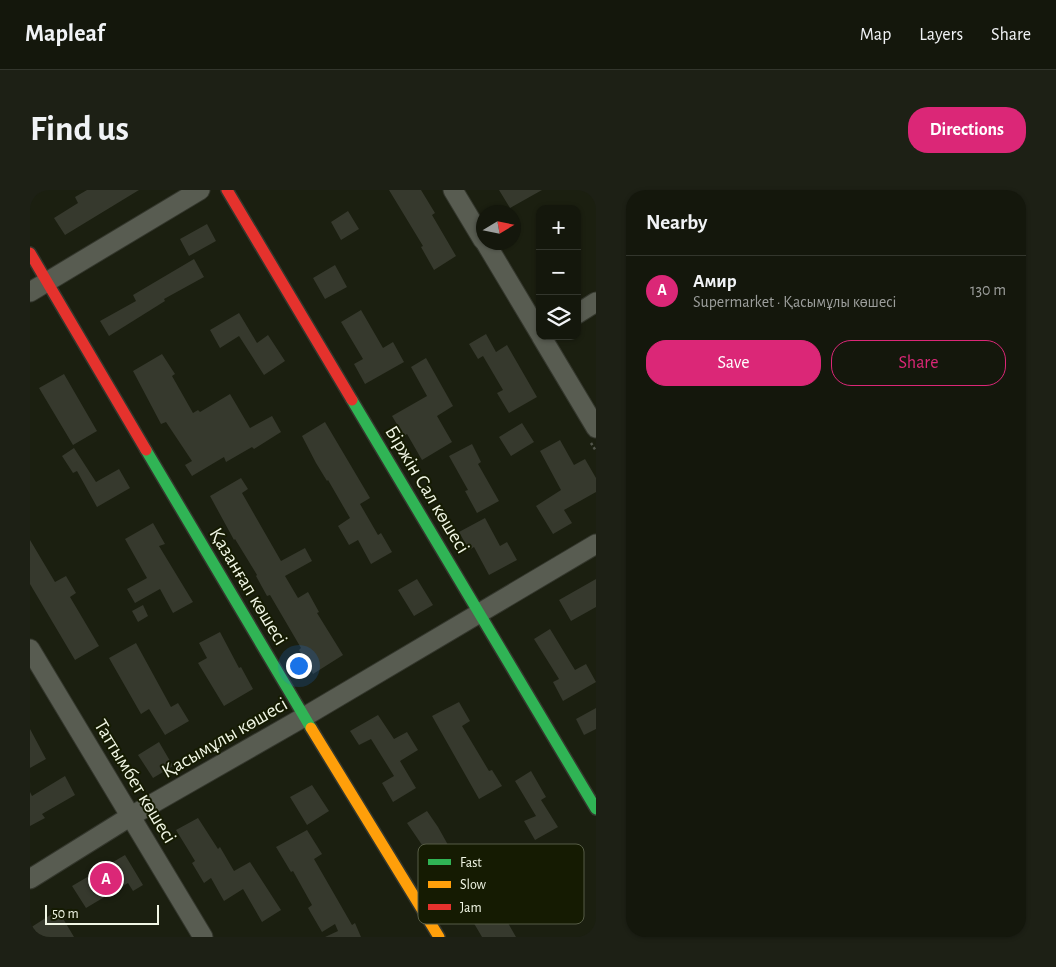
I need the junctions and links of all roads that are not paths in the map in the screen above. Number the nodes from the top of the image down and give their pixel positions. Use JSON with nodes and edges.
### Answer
{"nodes":[{"id":1,"x":200,"y":190,"type":"edge"},
{"id":2,"x":227,"y":190,"type":"edge"},
{"id":3,"x":453,"y":190,"type":"edge"},
{"id":4,"x":476,"y":228,"type":"edge"},
{"id":5,"x":489,"y":250,"type":"edge"},
{"id":6,"x":30,"y":253,"type":"edge"},
{"id":7,"x":47,"y":282,"type":"junction"},
{"id":8,"x":30,"y":292,"type":"edge"},
{"id":9,"x":596,"y":302,"type":"edge"},
{"id":10,"x":581,"y":311,"type":"edge"},
{"id":11,"x":536,"y":328,"type":"edge"},
{"id":12,"x":543,"y":340,"type":"edge"},
{"id":13,"x":596,"y":428,"type":"edge"},
{"id":14,"x":596,"y":544,"type":"edge"},
{"id":15,"x":480,"y":613,"type":"junction"},
{"id":16,"x":30,"y":649,"type":"edge"},
{"id":17,"x":304,"y":717,"type":"junction"},
{"id":18,"x":596,"y":809,"type":"edge"},
{"id":19,"x":131,"y":816,"type":"junction"},
{"id":20,"x":30,"y":879,"type":"edge"},
{"id":21,"x":418,"y":903,"type":"edge"},
{"id":22,"x":431,"y":924,"type":"edge"},
{"id":23,"x":203,"y":937,"type":"edge"},
{"id":24,"x":439,"y":937,"type":"edge"}],
"edges":[{"from":1,"to":7,"type":"street"},
{"from":2,"to":15,"type":"street","name":"Біржін Сал көшесі"},
{"from":3,"to":4,"type":"street"},
{"from":5,"to":11,"type":"street"},
{"from":6,"to":7,"type":"street","name":"Қазанғап көшесі"},
{"from":7,"to":8,"type":"street"},
{"from":7,"to":17,"type":"street","name":"Қазанғап көшесі"},
{"from":9,"to":10,"type":"street"},
{"from":12,"to":13,"type":"street"},
{"from":14,"to":15,"type":"street","name":"Қасымұлы көшесі"},
{"from":15,"to":17,"type":"street","name":"Қасымұлы көшесі"},
{"from":15,"to":18,"type":"street","name":"Біржін Сал көшесі"},
{"from":16,"to":19,"type":"street","name":"Таттымбет көшесі"},
{"from":17,"to":19,"type":"street","name":"Қасымұлы көшесі"},
{"from":17,"to":21,"type":"street","name":"Қазанғап көшесі"},
{"from":19,"to":20,"type":"street","name":"Қасымұлы көшесі"},
{"from":19,"to":23,"type":"street","name":"Таттымбет көшесі"},
{"from":22,"to":24,"type":"street","name":"Қазанғап көшесі"}]}
